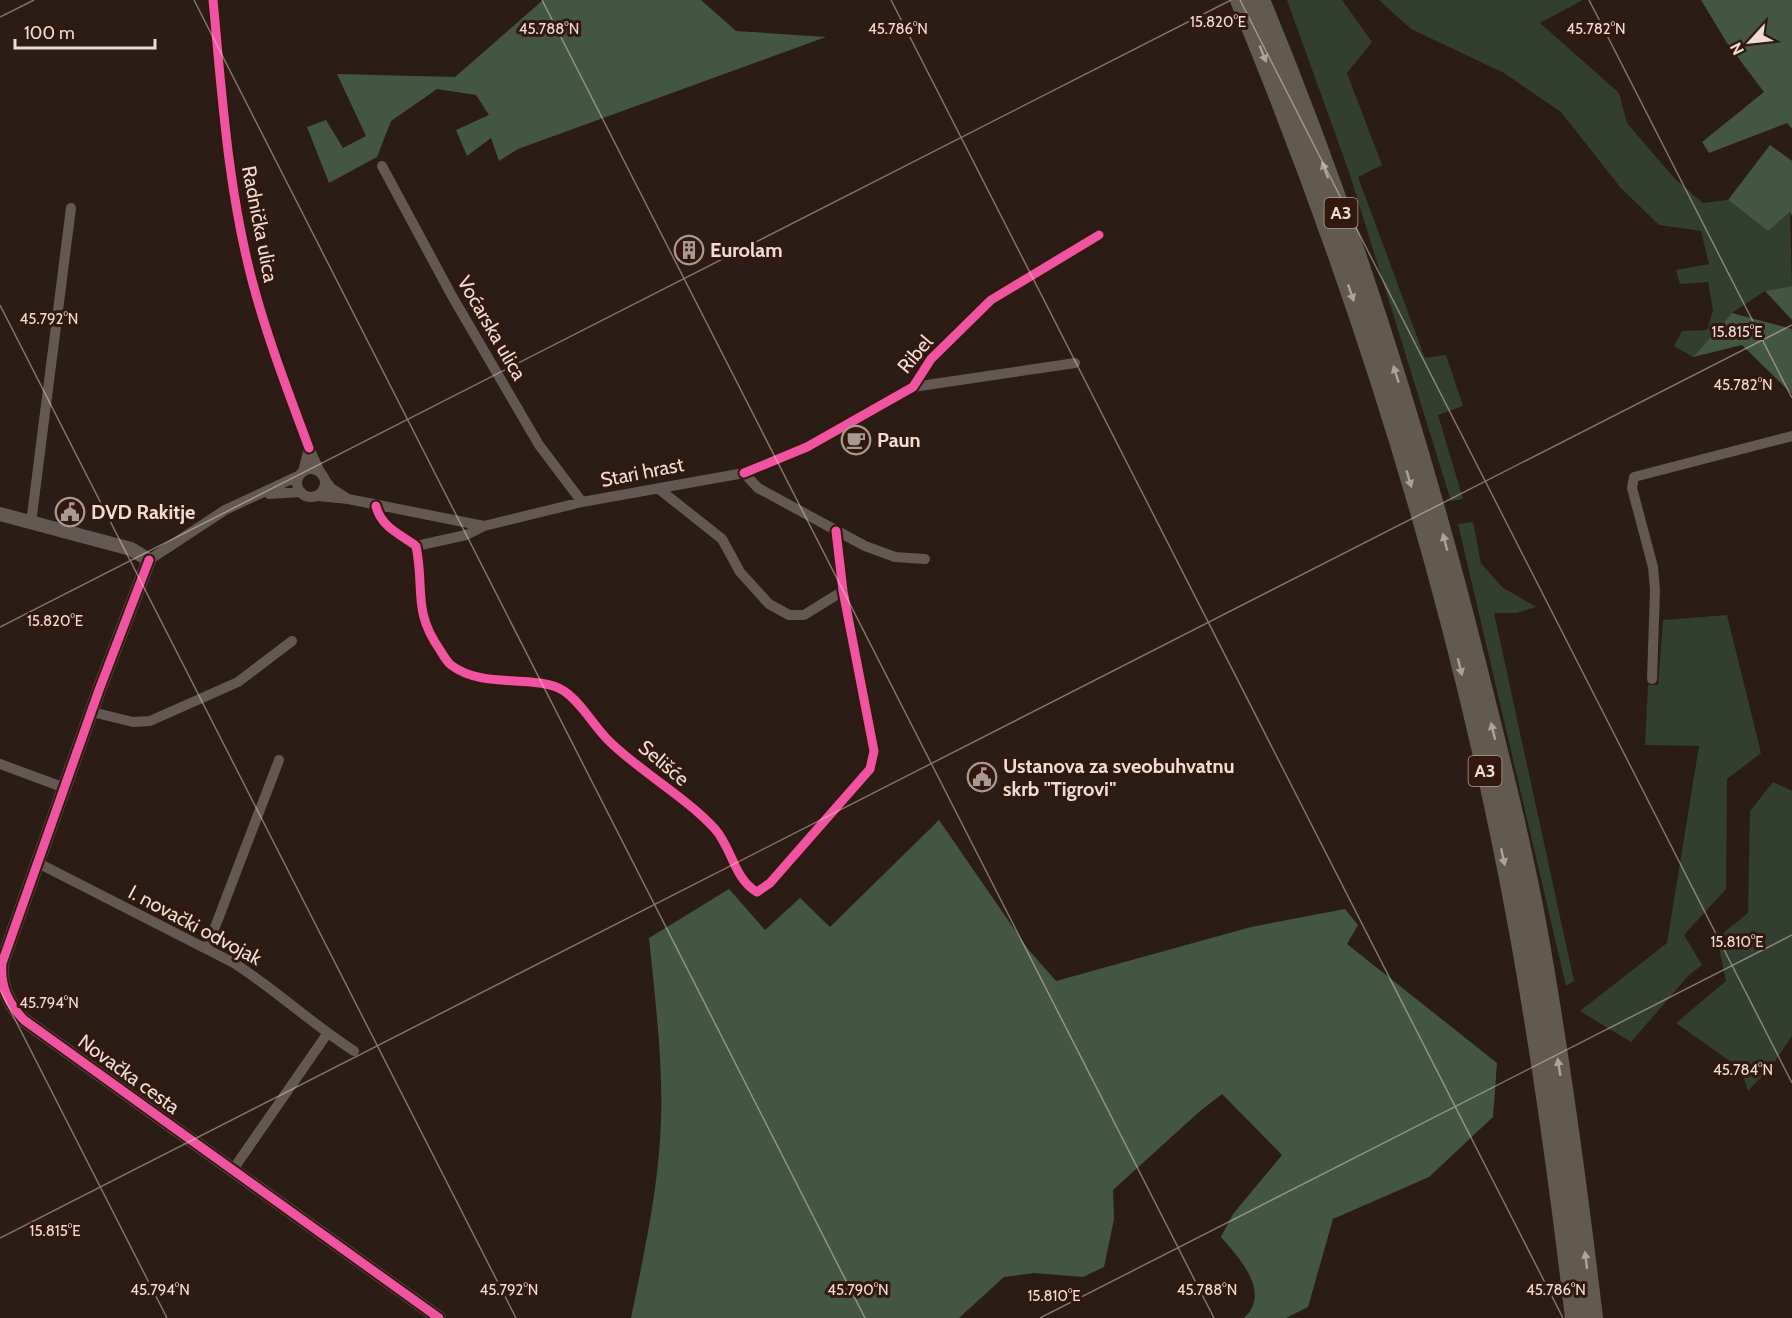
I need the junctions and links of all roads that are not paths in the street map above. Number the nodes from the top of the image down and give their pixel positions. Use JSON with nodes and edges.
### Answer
{"nodes":[{"id":1,"x":213,"y":0,"type":"edge"},
{"id":2,"x":1240,"y":0,"type":"edge"},
{"id":3,"x":1260,"y":0,"type":"edge"},
{"id":4,"x":382,"y":166,"type":"dead end"},
{"id":5,"x":72,"y":208,"type":"dead end"},
{"id":6,"x":1099,"y":235,"type":"dead end"},
{"id":7,"x":1075,"y":363,"type":"dead end"},
{"id":8,"x":913,"y":387,"type":"junction"},
{"id":9,"x":1792,"y":436,"type":"edge"},
{"id":10,"x":309,"y":448,"type":"junction"},
{"id":11,"x":302,"y":473,"type":"junction"},
{"id":12,"x":744,"y":473,"type":"junction"},
{"id":13,"x":323,"y":476,"type":"junction"},
{"id":14,"x":659,"y":489,"type":"junction"},
{"id":15,"x":301,"y":492,"type":"junction"},
{"id":16,"x":318,"y":496,"type":"junction"},
{"id":17,"x":248,"y":499,"type":"junction"},
{"id":18,"x":348,"y":499,"type":"junction"},
{"id":19,"x":582,"y":502,"type":"junction"},
{"id":20,"x":376,"y":506,"type":"junction"},
{"id":21,"x":0,"y":514,"type":"edge"},
{"id":22,"x":32,"y":524,"type":"junction"},
{"id":23,"x":484,"y":526,"type":"junction"},
{"id":24,"x":836,"y":531,"type":"junction"},
{"id":25,"x":416,"y":546,"type":"junction"},
{"id":26,"x":925,"y":559,"type":"dead end"},
{"id":27,"x":149,"y":560,"type":"junction"},
{"id":28,"x":843,"y":591,"type":"junction"},
{"id":29,"x":292,"y":640,"type":"dead end"},
{"id":30,"x":1652,"y":679,"type":"dead end"},
{"id":31,"x":92,"y":712,"type":"junction"},
{"id":32,"x":279,"y":760,"type":"dead end"},
{"id":33,"x":0,"y":764,"type":"edge"},
{"id":34,"x":65,"y":788,"type":"junction"},
{"id":35,"x":40,"y":864,"type":"junction"},
{"id":36,"x":207,"y":948,"type":"junction"},
{"id":37,"x":1,"y":962,"type":"edge"},
{"id":38,"x":1,"y":988,"type":"edge"},
{"id":39,"x":327,"y":1034,"type":"junction"},
{"id":40,"x":354,"y":1051,"type":"dead end"},
{"id":41,"x":232,"y":1171,"type":"junction"},
{"id":42,"x":439,"y":1318,"type":"edge"},
{"id":43,"x":1575,"y":1318,"type":"edge"},
{"id":44,"x":1593,"y":1318,"type":"edge"}],
"edges":[{"from":1,"to":10,"type":"street","name":"Radnička ulica"},
{"from":2,"to":43,"type":"highway","number":"A3","one_way":true},
{"from":44,"to":3,"type":"highway","number":"A3","one_way":true},
{"from":4,"to":19,"type":"street","name":"Voćarska ulica"},
{"from":5,"to":22,"type":"street"},
{"from":6,"to":8,"type":"street","name":"Ribel"},
{"from":7,"to":8,"type":"street","name":"Ribel"},
{"from":8,"to":12,"type":"street","name":"Ribel"},
{"from":9,"to":30,"type":"street"},
{"from":10,"to":11,"type":"street"},
{"from":10,"to":13,"type":"street","name":"Radnička ulica"},
{"from":11,"to":13,"type":"street"},
{"from":11,"to":15,"type":"street"},
{"from":11,"to":17,"type":"street"},
{"from":12,"to":14,"type":"street","name":"Stari hrast"},
{"from":12,"to":24,"type":"street"},
{"from":13,"to":16,"type":"street"},
{"from":13,"to":18,"type":"street","name":"Stari hrast"},
{"from":14,"to":19,"type":"street","name":"Stari hrast"},
{"from":14,"to":28,"type":"street"},
{"from":15,"to":16,"type":"street"},
{"from":15,"to":17,"type":"street"},
{"from":16,"to":18,"type":"street","name":"Stari hrast"},
{"from":17,"to":27,"type":"street"},
{"from":18,"to":20,"type":"street","name":"Stari hrast"},
{"from":19,"to":23,"type":"street","name":"Stari hrast"},
{"from":20,"to":23,"type":"street","name":"Stari hrast"},
{"from":20,"to":25,"type":"street"},
{"from":21,"to":22,"type":"street"},
{"from":22,"to":27,"type":"street"},
{"from":23,"to":25,"type":"street"},
{"from":24,"to":26,"type":"street"},
{"from":24,"to":28,"type":"street"},
{"from":25,"to":28,"type":"street","name":"Selišće"},
{"from":27,"to":31,"type":"street","name":"Novačka cesta"},
{"from":29,"to":31,"type":"street"},
{"from":31,"to":34,"type":"street","name":"Novačka cesta"},
{"from":32,"to":36,"type":"street"},
{"from":33,"to":34,"type":"street"},
{"from":34,"to":35,"type":"street","name":"Novačka cesta"},
{"from":35,"to":36,"type":"street","name":"I. novački odvojak"},
{"from":35,"to":37,"type":"street","name":"Novačka cesta"},
{"from":36,"to":39,"type":"street","name":"I. novački odvojak"},
{"from":37,"to":38,"type":"street","name":"Novačka cesta"},
{"from":38,"to":41,"type":"street","name":"Novačka cesta"},
{"from":39,"to":40,"type":"street","name":"I. novački odvojak"},
{"from":39,"to":41,"type":"street"},
{"from":41,"to":42,"type":"street","name":"Novačka cesta"}]}
